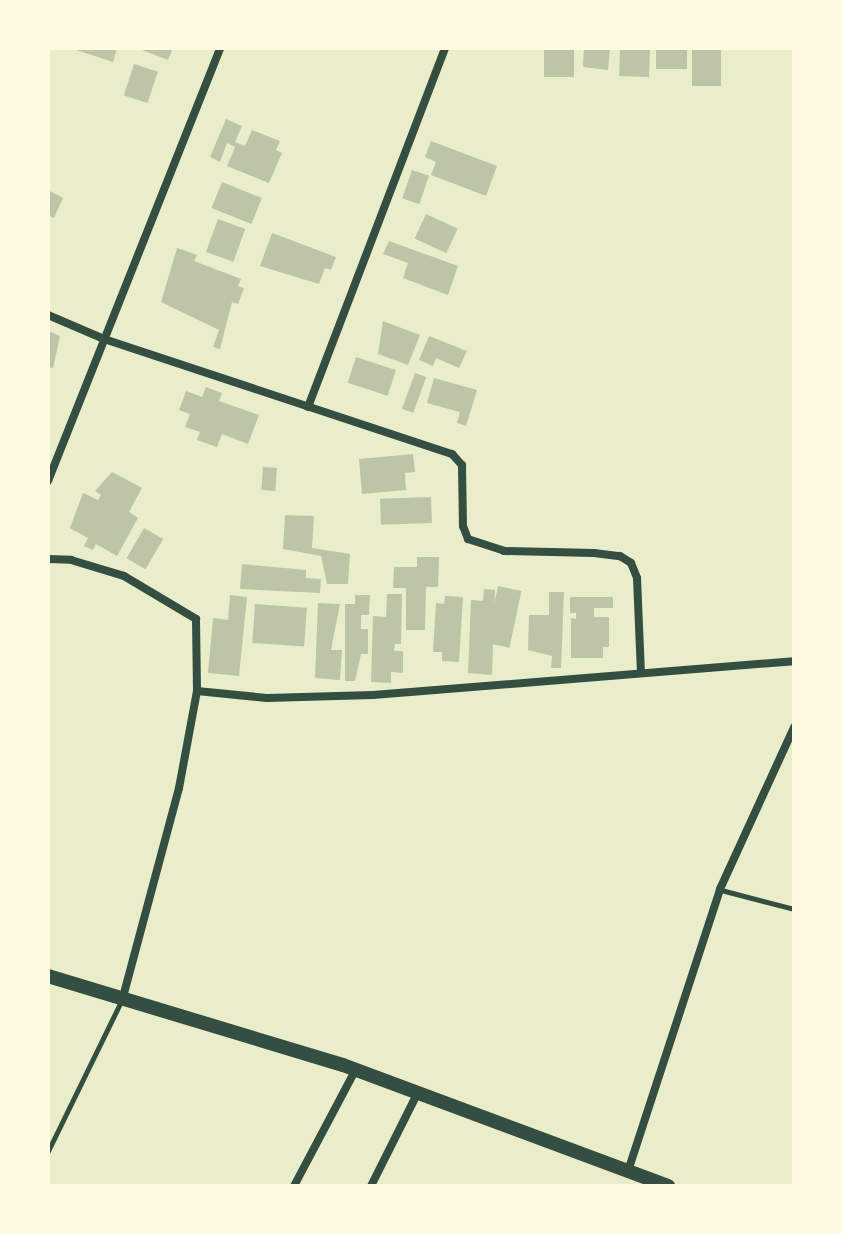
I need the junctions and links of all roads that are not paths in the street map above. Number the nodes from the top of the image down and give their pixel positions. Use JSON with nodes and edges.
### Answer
{"nodes":[{"id":1,"x":220,"y":48,"type":"edge"},
{"id":2,"x":445,"y":48,"type":"edge"},
{"id":3,"x":48,"y":315,"type":"edge"},
{"id":4,"x":104,"y":339,"type":"junction"},
{"id":5,"x":308,"y":407,"type":"junction"},
{"id":6,"x":48,"y":481,"type":"edge"},
{"id":7,"x":48,"y":559,"type":"edge"},
{"id":8,"x":794,"y":661,"type":"edge"},
{"id":9,"x":641,"y":673,"type":"junction"},
{"id":10,"x":197,"y":691,"type":"junction"},
{"id":11,"x":794,"y":727,"type":"edge"},
{"id":12,"x":720,"y":889,"type":"junction"},
{"id":13,"x":794,"y":909,"type":"edge"},
{"id":14,"x":48,"y":976,"type":"edge"},
{"id":15,"x":123,"y":997,"type":"junction"},
{"id":16,"x":356,"y":1069,"type":"junction"},
{"id":17,"x":418,"y":1092,"type":"junction"},
{"id":18,"x":48,"y":1151,"type":"edge"},
{"id":19,"x":628,"y":1171,"type":"junction"},
{"id":20,"x":294,"y":1186,"type":"edge"},
{"id":21,"x":371,"y":1186,"type":"edge"},
{"id":22,"x":668,"y":1186,"type":"edge"}],
"edges":[{"from":1,"to":4,"type":"street"},
{"from":2,"to":5,"type":"street"},
{"from":3,"to":4,"type":"street"},
{"from":4,"to":5,"type":"street"},
{"from":4,"to":6,"type":"street"},
{"from":5,"to":9,"type":"street"},
{"from":7,"to":10,"type":"street"},
{"from":8,"to":9,"type":"street"},
{"from":9,"to":10,"type":"street"},
{"from":10,"to":15,"type":"street"},
{"from":11,"to":12,"type":"street"},
{"from":12,"to":13,"type":"lane"},
{"from":12,"to":19,"type":"street"},
{"from":14,"to":15,"type":"main road"},
{"from":15,"to":16,"type":"main road"},
{"from":15,"to":18,"type":"lane"},
{"from":16,"to":17,"type":"main road"},
{"from":16,"to":20,"type":"street"},
{"from":17,"to":19,"type":"main road"},
{"from":17,"to":21,"type":"street"},
{"from":19,"to":22,"type":"main road"}]}
